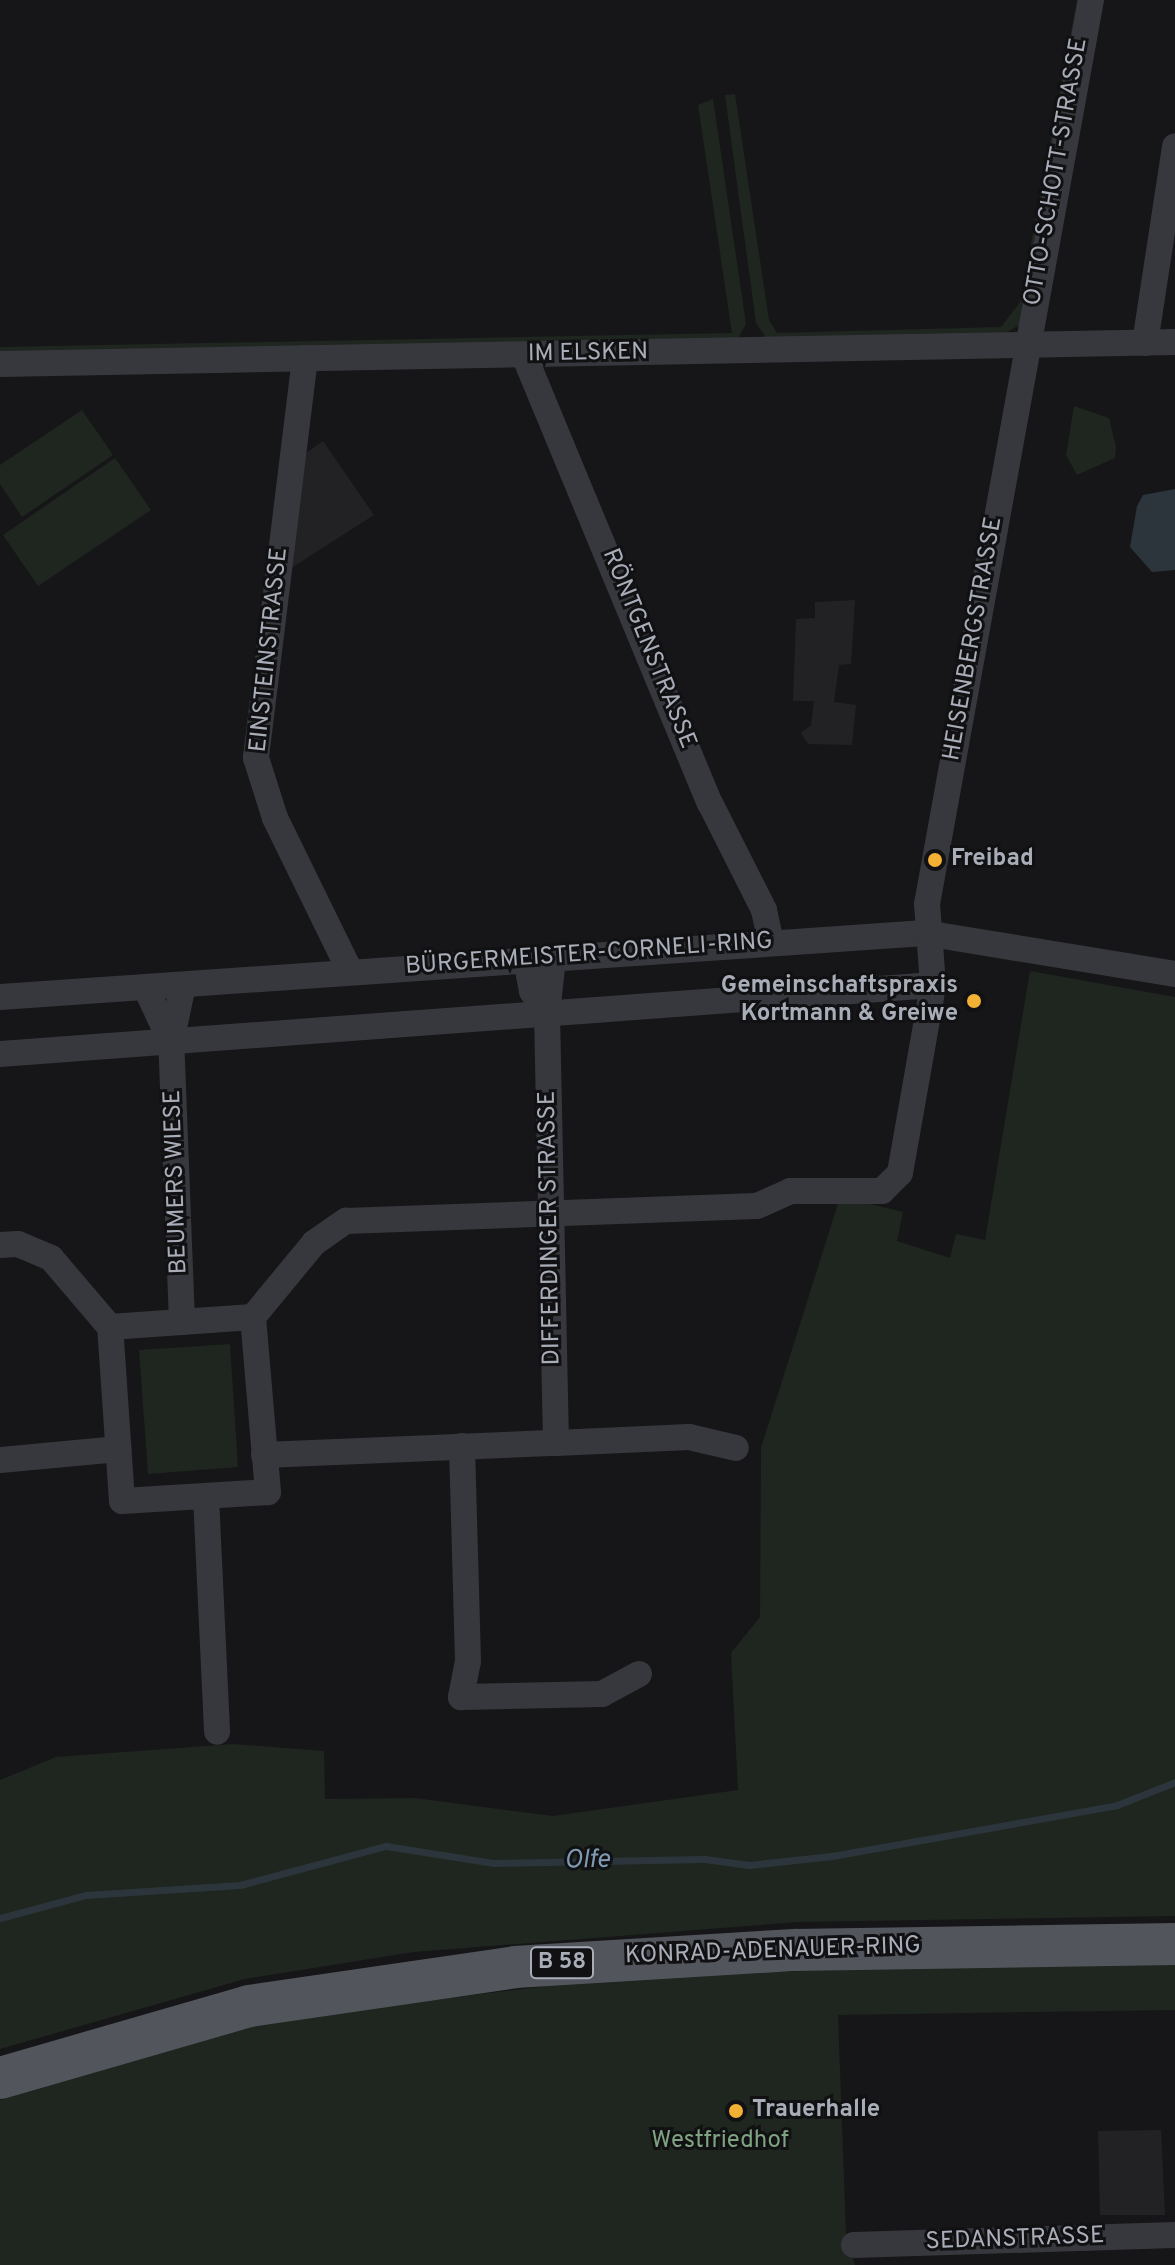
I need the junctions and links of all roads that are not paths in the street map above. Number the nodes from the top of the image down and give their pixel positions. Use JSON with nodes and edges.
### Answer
{"nodes":[{"id":1,"x":1091,"y":0,"type":"edge"},
{"id":2,"x":1175,"y":146,"type":"edge"},
{"id":3,"x":1175,"y":342,"type":"edge"},
{"id":4,"x":1145,"y":343,"type":"junction"},
{"id":5,"x":1026,"y":345,"type":"junction"},
{"id":6,"x":524,"y":355,"type":"junction"},
{"id":7,"x":305,"y":358,"type":"junction"},
{"id":8,"x":0,"y":364,"type":"edge"},
{"id":9,"x":925,"y":933,"type":"junction"},
{"id":10,"x":963,"y":939,"type":"junction"},
{"id":11,"x":771,"y":943,"type":"junction"},
{"id":12,"x":553,"y":958,"type":"junction"},
{"id":13,"x":526,"y":960,"type":"junction"},
{"id":14,"x":350,"y":971,"type":"junction"},
{"id":15,"x":1175,"y":974,"type":"edge"},
{"id":16,"x":183,"y":985,"type":"junction"},
{"id":17,"x":933,"y":985,"type":"junction"},
{"id":18,"x":146,"y":988,"type":"junction"},
{"id":19,"x":0,"y":997,"type":"edge"},
{"id":20,"x":547,"y":1014,"type":"junction"},
{"id":21,"x":171,"y":1042,"type":"junction"},
{"id":22,"x":0,"y":1054,"type":"edge"},
{"id":23,"x":549,"y":1211,"type":"junction"},
{"id":24,"x":0,"y":1245,"type":"edge"},
{"id":25,"x":253,"y":1317,"type":"junction"},
{"id":26,"x":182,"y":1322,"type":"junction"},
{"id":27,"x":110,"y":1327,"type":"junction"},
{"id":28,"x":556,"y":1443,"type":"junction"},
{"id":29,"x":462,"y":1446,"type":"junction"},
{"id":30,"x":736,"y":1448,"type":"dead end"},
{"id":31,"x":118,"y":1449,"type":"junction"},
{"id":32,"x":264,"y":1455,"type":"junction"},
{"id":33,"x":0,"y":1460,"type":"edge"},
{"id":34,"x":206,"y":1497,"type":"junction"},
{"id":35,"x":639,"y":1674,"type":"dead end"},
{"id":36,"x":217,"y":1732,"type":"dead end"},
{"id":37,"x":1175,"y":1944,"type":"edge"},
{"id":38,"x":0,"y":2078,"type":"edge"},
{"id":39,"x":1175,"y":2235,"type":"edge"},
{"id":40,"x":854,"y":2245,"type":"dead end"},
{"id":41,"x":1019,"y":2253,"type":"edge"}],
"edges":[{"from":1,"to":5,"type":"street","name":"OTTO-SCHOTT-STRASSE"},
{"from":2,"to":4,"type":"street"},
{"from":3,"to":4,"type":"street","name":"IM ELSKEN"},
{"from":4,"to":5,"type":"street","name":"IM ELSKEN"},
{"from":5,"to":6,"type":"street","name":"IM ELSKEN"},
{"from":5,"to":9,"type":"street","name":"HEISENBERGSTRASSE"},
{"from":6,"to":7,"type":"street","name":"IM ELSKEN"},
{"from":6,"to":11,"type":"street","name":"RÖNTGENSTRASSE"},
{"from":7,"to":8,"type":"street","name":"IM ELSKEN"},
{"from":7,"to":14,"type":"street","name":"EINSTEINSTRASSE"},
{"from":9,"to":10,"type":"street","name":"BÜRGERMEISTER-CORNELI-RING"},
{"from":9,"to":11,"type":"street","name":"BÜRGERMEISTER-CORNELI-RING"},
{"from":9,"to":17,"type":"street","name":"HEISENBERGSTRASSE"},
{"from":10,"to":15,"type":"street","name":"BÜRGERMEISTER-CORNELI-RING"},
{"from":10,"to":17,"type":"street"},
{"from":11,"to":12,"type":"street","name":"BÜRGERMEISTER-CORNELI-RING"},
{"from":12,"to":13,"type":"street","name":"BÜRGERMEISTER-CORNELI-RING"},
{"from":12,"to":20,"type":"street","name":"DIFFERDINGER STRASSE"},
{"from":13,"to":14,"type":"street","name":"BÜRGERMEISTER-CORNELI-RING"},
{"from":13,"to":20,"type":"street","name":"DIFFERDINGER STRASSE"},
{"from":14,"to":16,"type":"street","name":"BÜRGERMEISTER-CORNELI-RING"},
{"from":16,"to":18,"type":"street","name":"BÜRGERMEISTER-CORNELI-RING"},
{"from":16,"to":21,"type":"street","name":"BEUMERS WIESE"},
{"from":17,"to":20,"type":"street"},
{"from":17,"to":23,"type":"street"},
{"from":18,"to":19,"type":"street","name":"BÜRGERMEISTER-CORNELI-RING"},
{"from":18,"to":21,"type":"street","name":"BEUMERS WIESE"},
{"from":20,"to":21,"type":"street"},
{"from":20,"to":23,"type":"street","name":"DIFFERDINGER STRASSE"},
{"from":21,"to":22,"type":"street"},
{"from":21,"to":26,"type":"street","name":"BEUMERS WIESE"},
{"from":23,"to":25,"type":"street"},
{"from":23,"to":28,"type":"street","name":"DIFFERDINGER STRASSE"},
{"from":24,"to":27,"type":"street"},
{"from":25,"to":26,"type":"street"},
{"from":25,"to":32,"type":"street"},
{"from":26,"to":27,"type":"street"},
{"from":27,"to":31,"type":"street"},
{"from":28,"to":29,"type":"street"},
{"from":28,"to":30,"type":"street"},
{"from":29,"to":32,"type":"street"},
{"from":29,"to":35,"type":"street"},
{"from":31,"to":33,"type":"street"},
{"from":31,"to":34,"type":"street"},
{"from":32,"to":34,"type":"street"},
{"from":34,"to":36,"type":"street"},
{"from":37,"to":38,"type":"main road","name":"KONRAD-ADENAUER-RING","number":"B 58"},
{"from":39,"to":41,"type":"street","name":"SEDANSTRASSE"},
{"from":40,"to":41,"type":"street","name":"SEDANSTRASSE"}]}
